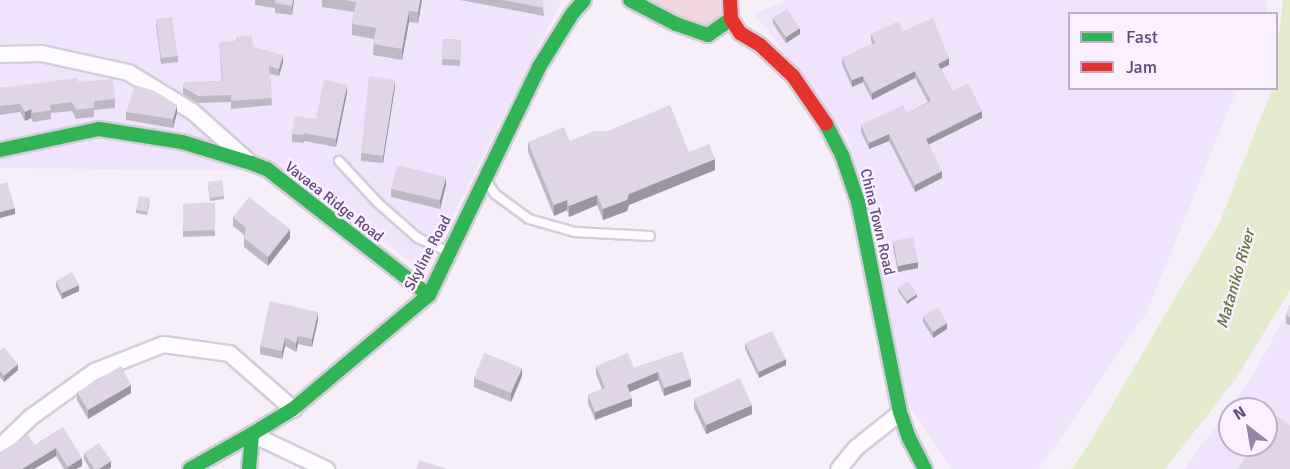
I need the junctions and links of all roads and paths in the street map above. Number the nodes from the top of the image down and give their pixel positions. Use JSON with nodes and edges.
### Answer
{"nodes":[{"id":1,"x":584,"y":0,"type":"edge"},
{"id":2,"x":630,"y":0,"type":"edge"},
{"id":3,"x":729,"y":0,"type":"edge"},
{"id":4,"x":738,"y":0,"type":"edge"},
{"id":5,"x":731,"y":19,"type":"junction"},
{"id":6,"x":0,"y":54,"type":"edge"},
{"id":7,"x":0,"y":150,"type":"edge"},
{"id":8,"x":339,"y":161,"type":"dead end"},
{"id":9,"x":251,"y":163,"type":"junction"},
{"id":10,"x":485,"y":178,"type":"junction"},
{"id":11,"x":650,"y":236,"type":"dead end"},
{"id":12,"x":449,"y":252,"type":"junction"},
{"id":13,"x":429,"y":295,"type":"junction"},
{"id":14,"x":293,"y":409,"type":"junction"},
{"id":15,"x":900,"y":412,"type":"junction"},
{"id":16,"x":252,"y":434,"type":"junction"},
{"id":17,"x":0,"y":446,"type":"edge"},
{"id":18,"x":190,"y":469,"type":"edge"},
{"id":19,"x":249,"y":469,"type":"edge"},
{"id":20,"x":326,"y":469,"type":"edge"},
{"id":21,"x":838,"y":469,"type":"edge"},
{"id":22,"x":925,"y":469,"type":"edge"}],
"edges":[{"from":1,"to":10,"type":"street","name":"Skyline Road"},
{"from":2,"to":5,"type":"street"},
{"from":3,"to":5,"type":"street"},
{"from":4,"to":5,"type":"street"},
{"from":5,"to":15,"type":"street","name":"China Town Road"},
{"from":6,"to":9,"type":"street"},
{"from":7,"to":9,"type":"street","name":"Vavaea Ridge Road"},
{"from":8,"to":12,"type":"lane"},
{"from":9,"to":13,"type":"street","name":"Vavaea Ridge Road"},
{"from":10,"to":11,"type":"lane"},
{"from":10,"to":12,"type":"street","name":"Skyline Road"},
{"from":12,"to":13,"type":"street","name":"Skyline Road"},
{"from":13,"to":14,"type":"street","name":"Skyline Road"},
{"from":14,"to":16,"type":"street","name":"Skyline Road"},
{"from":14,"to":17,"type":"street"},
{"from":15,"to":21,"type":"street"},
{"from":15,"to":22,"type":"street","name":"China Town Road"},
{"from":16,"to":18,"type":"street","name":"Skyline Road"},
{"from":16,"to":19,"type":"street"},
{"from":16,"to":20,"type":"street"}]}
